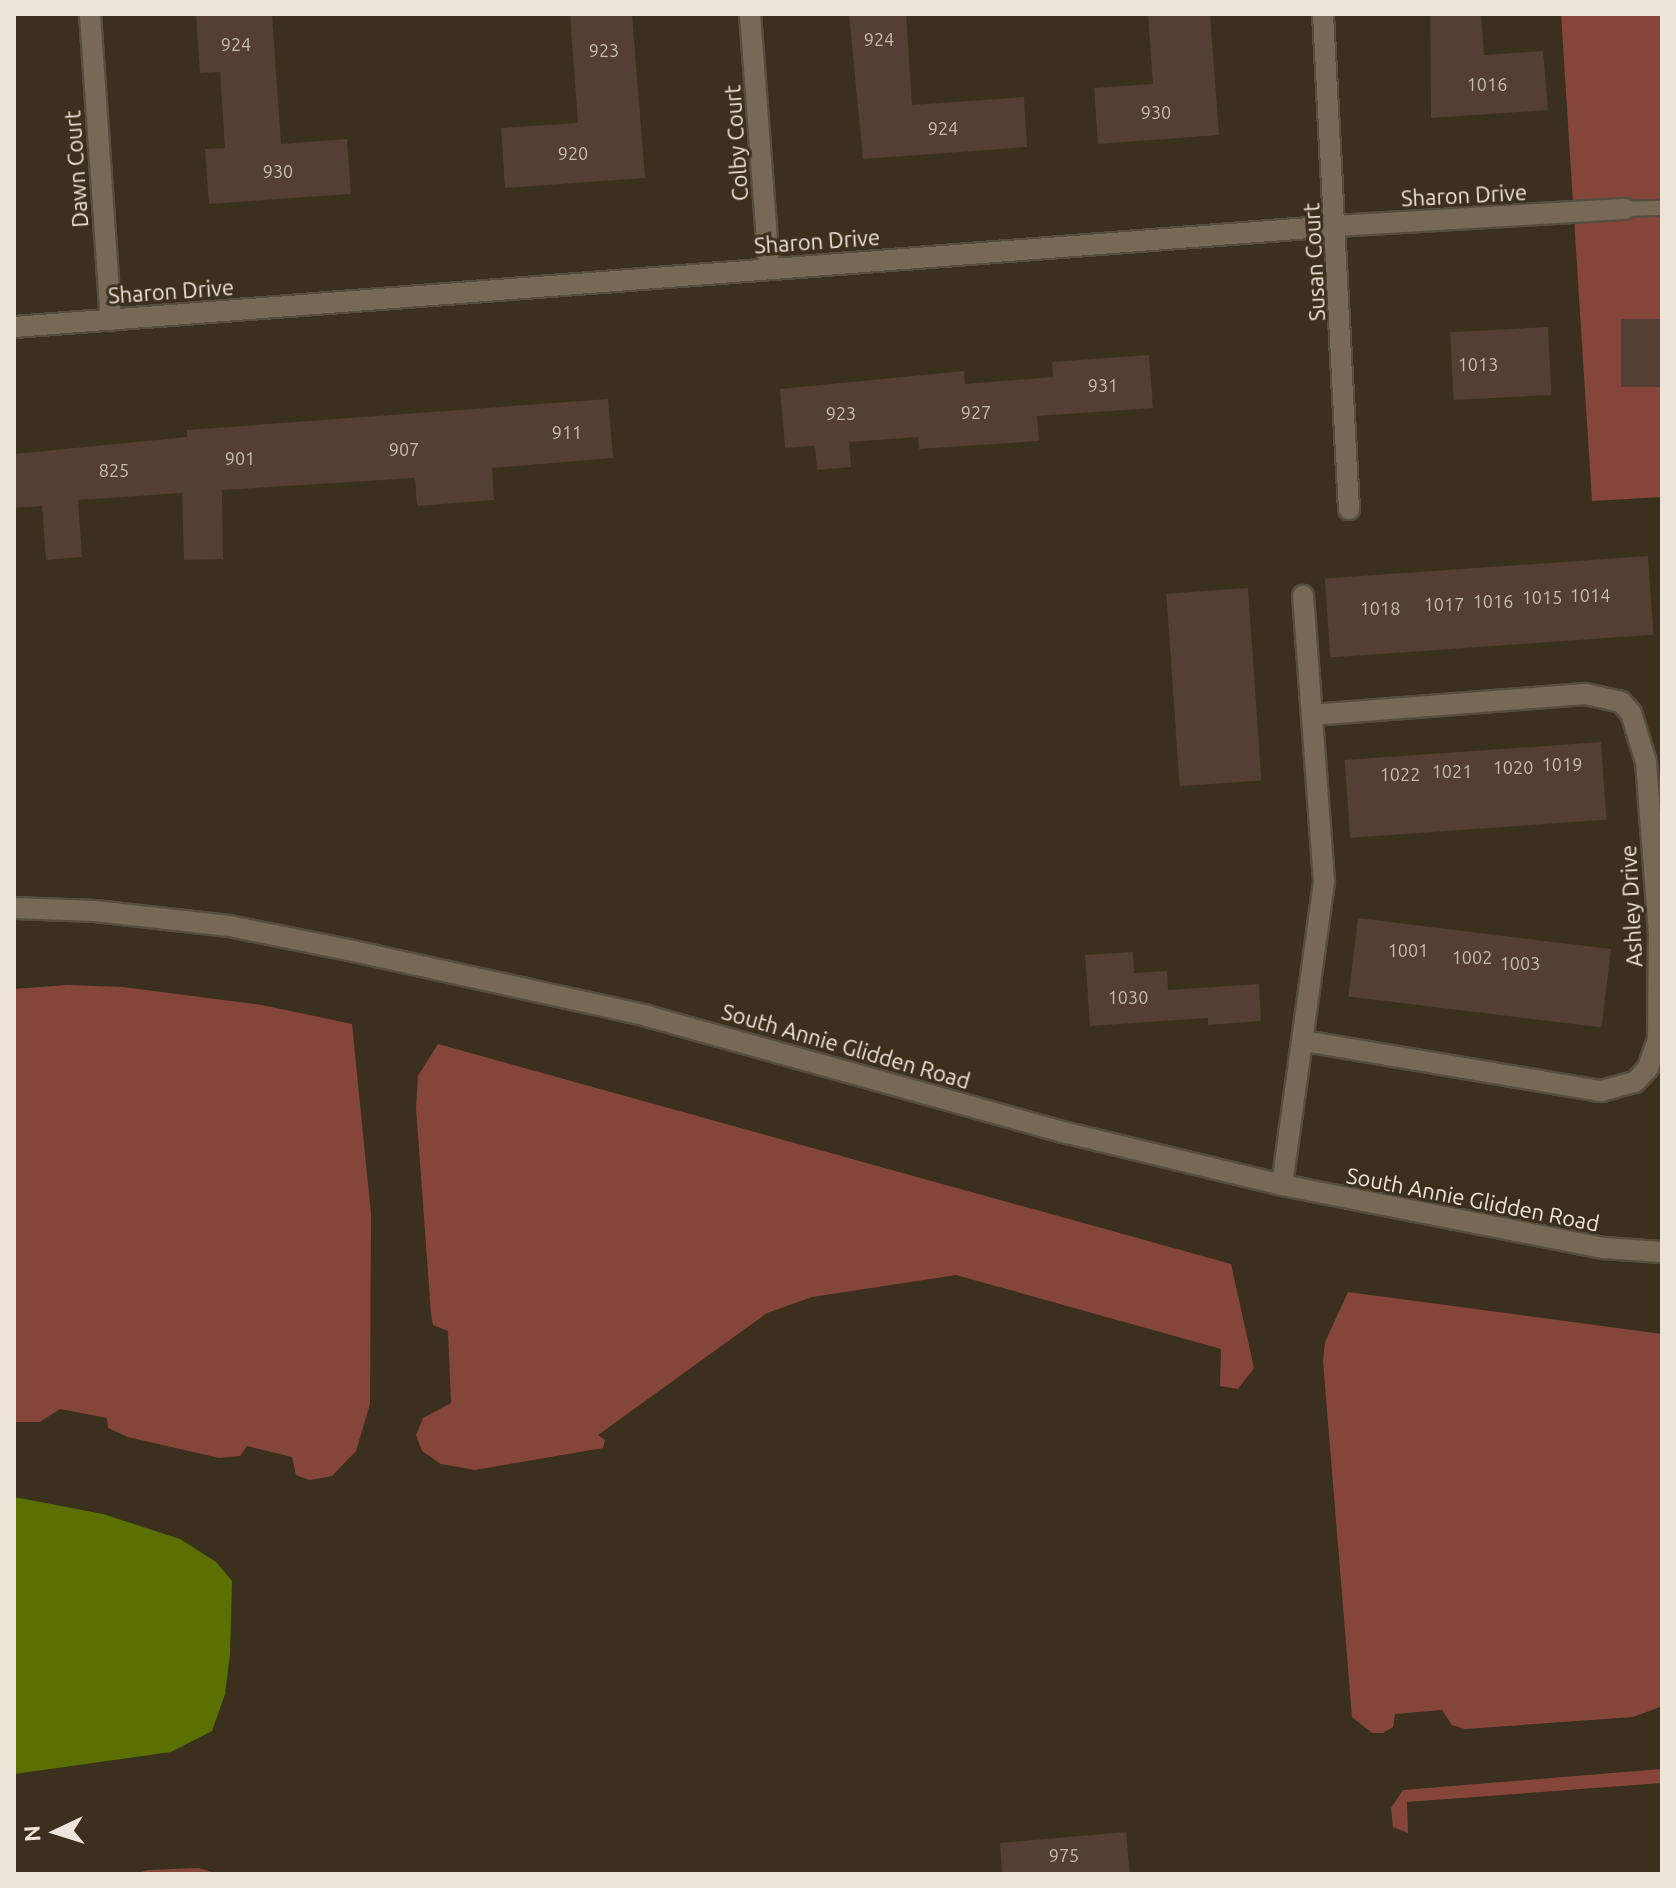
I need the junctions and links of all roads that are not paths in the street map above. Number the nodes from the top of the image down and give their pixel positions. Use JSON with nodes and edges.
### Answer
{"nodes":[{"id":1,"x":90,"y":14,"type":"edge"},
{"id":2,"x":750,"y":14,"type":"edge"},
{"id":3,"x":1323,"y":14,"type":"edge"},
{"id":4,"x":1662,"y":208,"type":"edge"},
{"id":5,"x":1625,"y":209,"type":"joint"},
{"id":6,"x":1337,"y":226,"type":"junction"},
{"id":7,"x":769,"y":268,"type":"junction"},
{"id":8,"x":111,"y":320,"type":"junction"},
{"id":9,"x":14,"y":327,"type":"edge"},
{"id":10,"x":1349,"y":509,"type":"dead end"},
{"id":11,"x":1303,"y":596,"type":"dead end"},
{"id":12,"x":1312,"y":715,"type":"junction"},
{"id":13,"x":14,"y":908,"type":"edge"},
{"id":14,"x":1304,"y":1041,"type":"junction"},
{"id":15,"x":1282,"y":1185,"type":"junction"},
{"id":16,"x":1662,"y":1252,"type":"edge"}],
"edges":[{"from":1,"to":8,"type":"street","name":"Dawn Court"},
{"from":2,"to":7,"type":"street","name":"Colby Court"},
{"from":3,"to":6,"type":"street","name":"Susan Court"},
{"from":4,"to":5,"type":"lane"},
{"from":5,"to":6,"type":"street","name":"Sharon Drive"},
{"from":6,"to":7,"type":"street","name":"Sharon Drive"},
{"from":6,"to":10,"type":"street","name":"Susan Court"},
{"from":7,"to":8,"type":"street","name":"Sharon Drive"},
{"from":8,"to":9,"type":"street","name":"Sharon Drive"},
{"from":11,"to":12,"type":"street"},
{"from":12,"to":14,"type":"street"},
{"from":12,"to":14,"type":"street","name":"Ashley Drive"},
{"from":13,"to":15,"type":"street","name":"South Annie Glidden Road"},
{"from":14,"to":15,"type":"street"},
{"from":15,"to":16,"type":"street","name":"South Annie Glidden Road"}]}
